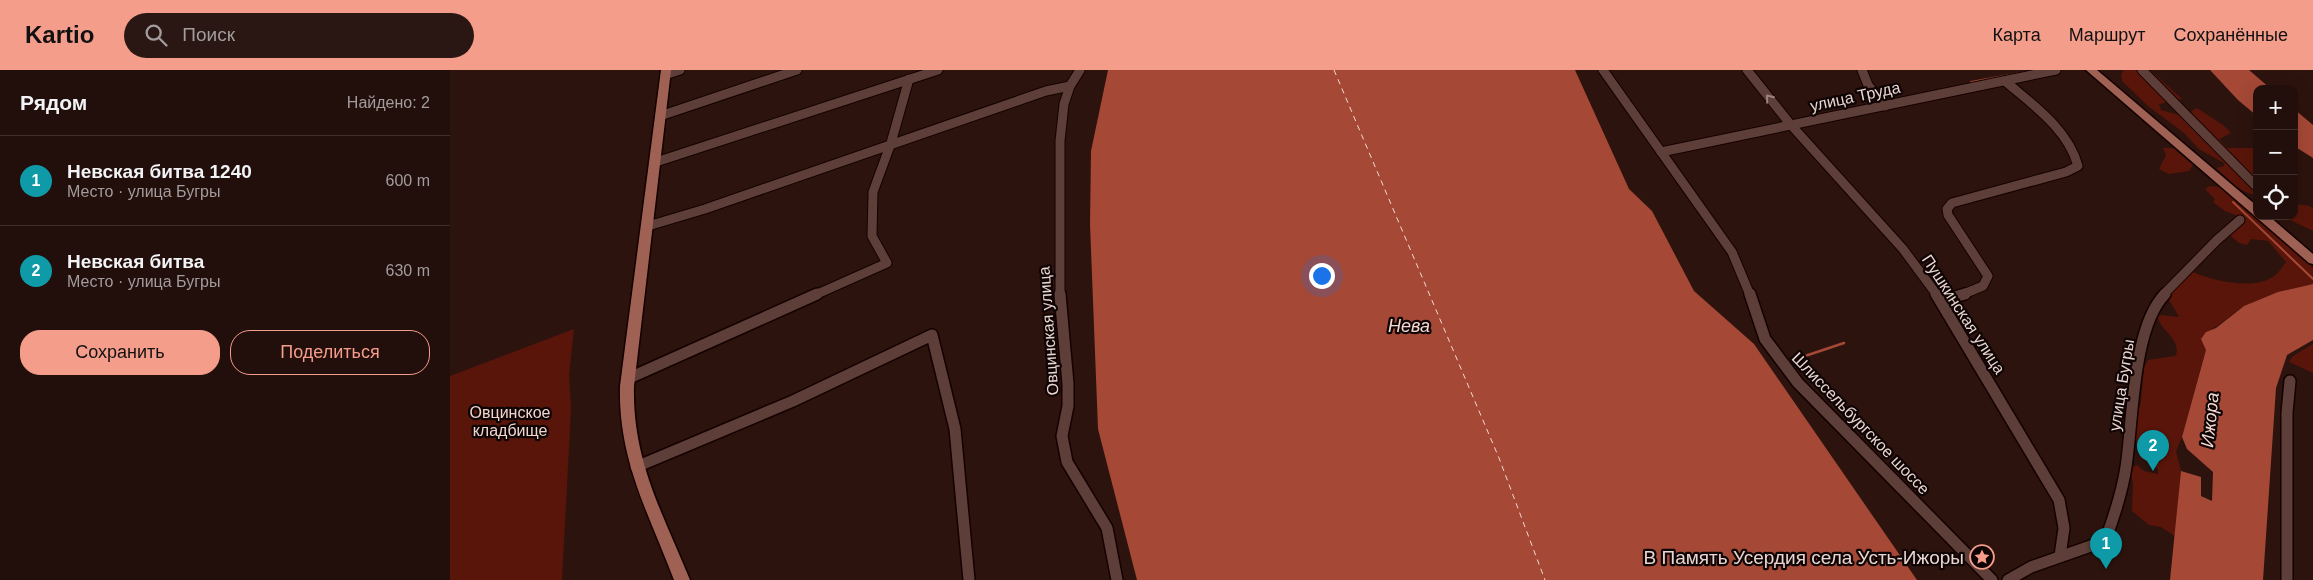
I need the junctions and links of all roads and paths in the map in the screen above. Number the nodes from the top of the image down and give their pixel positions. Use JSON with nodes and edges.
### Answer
{"nodes":[{"id":1,"x":680,"y":70,"type":"edge"},
{"id":2,"x":797,"y":70,"type":"edge"},
{"id":3,"x":938,"y":70,"type":"edge"},
{"id":4,"x":1080,"y":70,"type":"edge"},
{"id":5,"x":1603,"y":70,"type":"edge"},
{"id":6,"x":1747,"y":70,"type":"edge"},
{"id":7,"x":1862,"y":70,"type":"edge"},
{"id":8,"x":2056,"y":70,"type":"edge"},
{"id":9,"x":2091,"y":70,"type":"edge"},
{"id":10,"x":2142,"y":70,"type":"edge"},
{"id":11,"x":666,"y":72,"type":"edge"},
{"id":12,"x":909,"y":79,"type":"junction"},
{"id":13,"x":2005,"y":81,"type":"junction"},
{"id":14,"x":1070,"y":86,"type":"junction"},
{"id":15,"x":1885,"y":106,"type":"junction"},
{"id":16,"x":660,"y":116,"type":"junction"},
{"id":17,"x":1791,"y":125,"type":"junction"},
{"id":18,"x":891,"y":142,"type":"junction"},
{"id":19,"x":1661,"y":152,"type":"junction"},
{"id":20,"x":656,"y":162,"type":"junction"},
{"id":21,"x":2253,"y":184,"type":"edge"},
{"id":22,"x":2253,"y":209,"type":"edge"},
{"id":23,"x":2240,"y":220,"type":"dead end"},
{"id":24,"x":2267,"y":220,"type":"edge"},
{"id":25,"x":648,"y":226,"type":"junction"},
{"id":26,"x":2313,"y":260,"type":"edge"},
{"id":27,"x":1941,"y":301,"type":"junction"},
{"id":28,"x":627,"y":379,"type":"junction"},
{"id":29,"x":2290,"y":381,"type":"dead end"},
{"id":30,"x":636,"y":467,"type":"junction"},
{"id":31,"x":2060,"y":556,"type":"junction"},
{"id":32,"x":682,"y":580,"type":"edge"},
{"id":33,"x":969,"y":580,"type":"edge"},
{"id":34,"x":1117,"y":580,"type":"edge"},
{"id":35,"x":1992,"y":580,"type":"edge"},
{"id":36,"x":2008,"y":580,"type":"edge"},
{"id":37,"x":2287,"y":580,"type":"edge"}],
"edges":[{"from":1,"to":11,"type":"street"},
{"from":2,"to":16,"type":"street"},
{"from":3,"to":12,"type":"street"},
{"from":4,"to":14,"type":"street","name":"Овцинская улица"},
{"from":5,"to":19,"type":"street","name":"Шлиссельбургское шоссе"},
{"from":17,"to":6,"type":"street","name":"Пушкинская улица","one_way":true},
{"from":7,"to":15,"type":"street"},
{"from":8,"to":13,"type":"street","name":"улица Труда"},
{"from":9,"to":22,"type":"main road"},
{"from":10,"to":21,"type":"street"},
{"from":11,"to":16,"type":"main road"},
{"from":12,"to":18,"type":"street"},
{"from":12,"to":20,"type":"street"},
{"from":13,"to":15,"type":"street","name":"улица Труда"},
{"from":13,"to":27,"type":"street"},
{"from":14,"to":18,"type":"street"},
{"from":14,"to":34,"type":"street","name":"Овцинская улица"},
{"from":15,"to":17,"type":"street","name":"улица Труда"},
{"from":16,"to":20,"type":"main road"},
{"from":17,"to":19,"type":"street","name":"улица Труда"},
{"from":17,"to":27,"type":"street","name":"Пушкинская улица"},
{"from":18,"to":25,"type":"street"},
{"from":18,"to":28,"type":"street"},
{"from":19,"to":35,"type":"street","name":"Шлиссельбургское шоссе"},
{"from":20,"to":25,"type":"main road"},
{"from":23,"to":31,"type":"street","name":"улица Бугры"},
{"from":24,"to":26,"type":"main road"},
{"from":25,"to":28,"type":"main road"},
{"from":27,"to":31,"type":"street","name":"Пушкинская улица"},
{"from":28,"to":30,"type":"main road"},
{"from":29,"to":37,"type":"street"},
{"from":30,"to":32,"type":"main road"},
{"from":30,"to":33,"type":"street"},
{"from":31,"to":36,"type":"street"}]}
